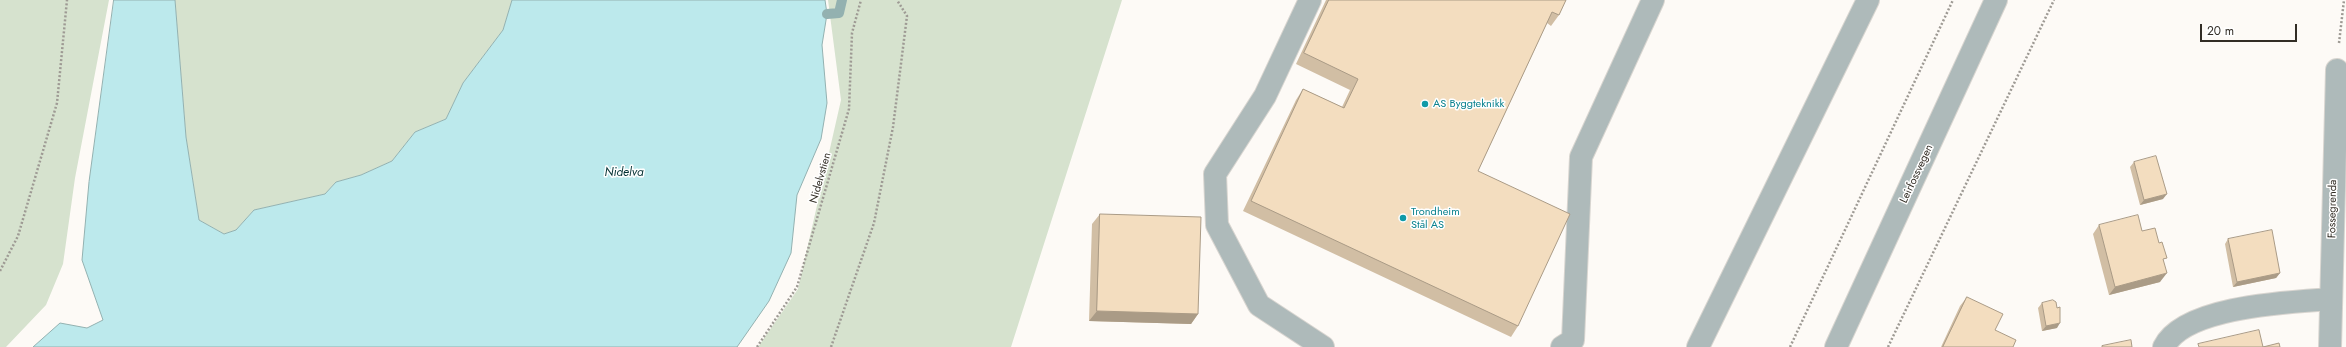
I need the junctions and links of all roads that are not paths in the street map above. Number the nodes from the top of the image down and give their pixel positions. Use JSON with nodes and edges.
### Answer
{"nodes":[{"id":1,"x":1310,"y":0,"type":"edge"},
{"id":2,"x":1653,"y":0,"type":"edge"},
{"id":3,"x":1868,"y":0,"type":"edge"},
{"id":4,"x":1996,"y":0,"type":"edge"},
{"id":5,"x":2337,"y":70,"type":"road end"},
{"id":6,"x":2331,"y":299,"type":"junction"},
{"id":7,"x":1323,"y":347,"type":"edge"},
{"id":8,"x":1562,"y":347,"type":"edge"},
{"id":9,"x":1698,"y":347,"type":"edge"},
{"id":10,"x":1836,"y":347,"type":"edge"},
{"id":11,"x":2164,"y":347,"type":"edge"},
{"id":12,"x":2330,"y":347,"type":"edge"}],
"edges":[{"from":1,"to":7,"type":"street"},
{"from":2,"to":8,"type":"street"},
{"from":3,"to":9,"type":"street"},
{"from":4,"to":10,"type":"street","name":"Leirfossvegen"},
{"from":5,"to":6,"type":"street","name":"Fossegrenda"},
{"from":6,"to":11,"type":"street"},
{"from":6,"to":12,"type":"street","name":"Fossegrenda"}]}
